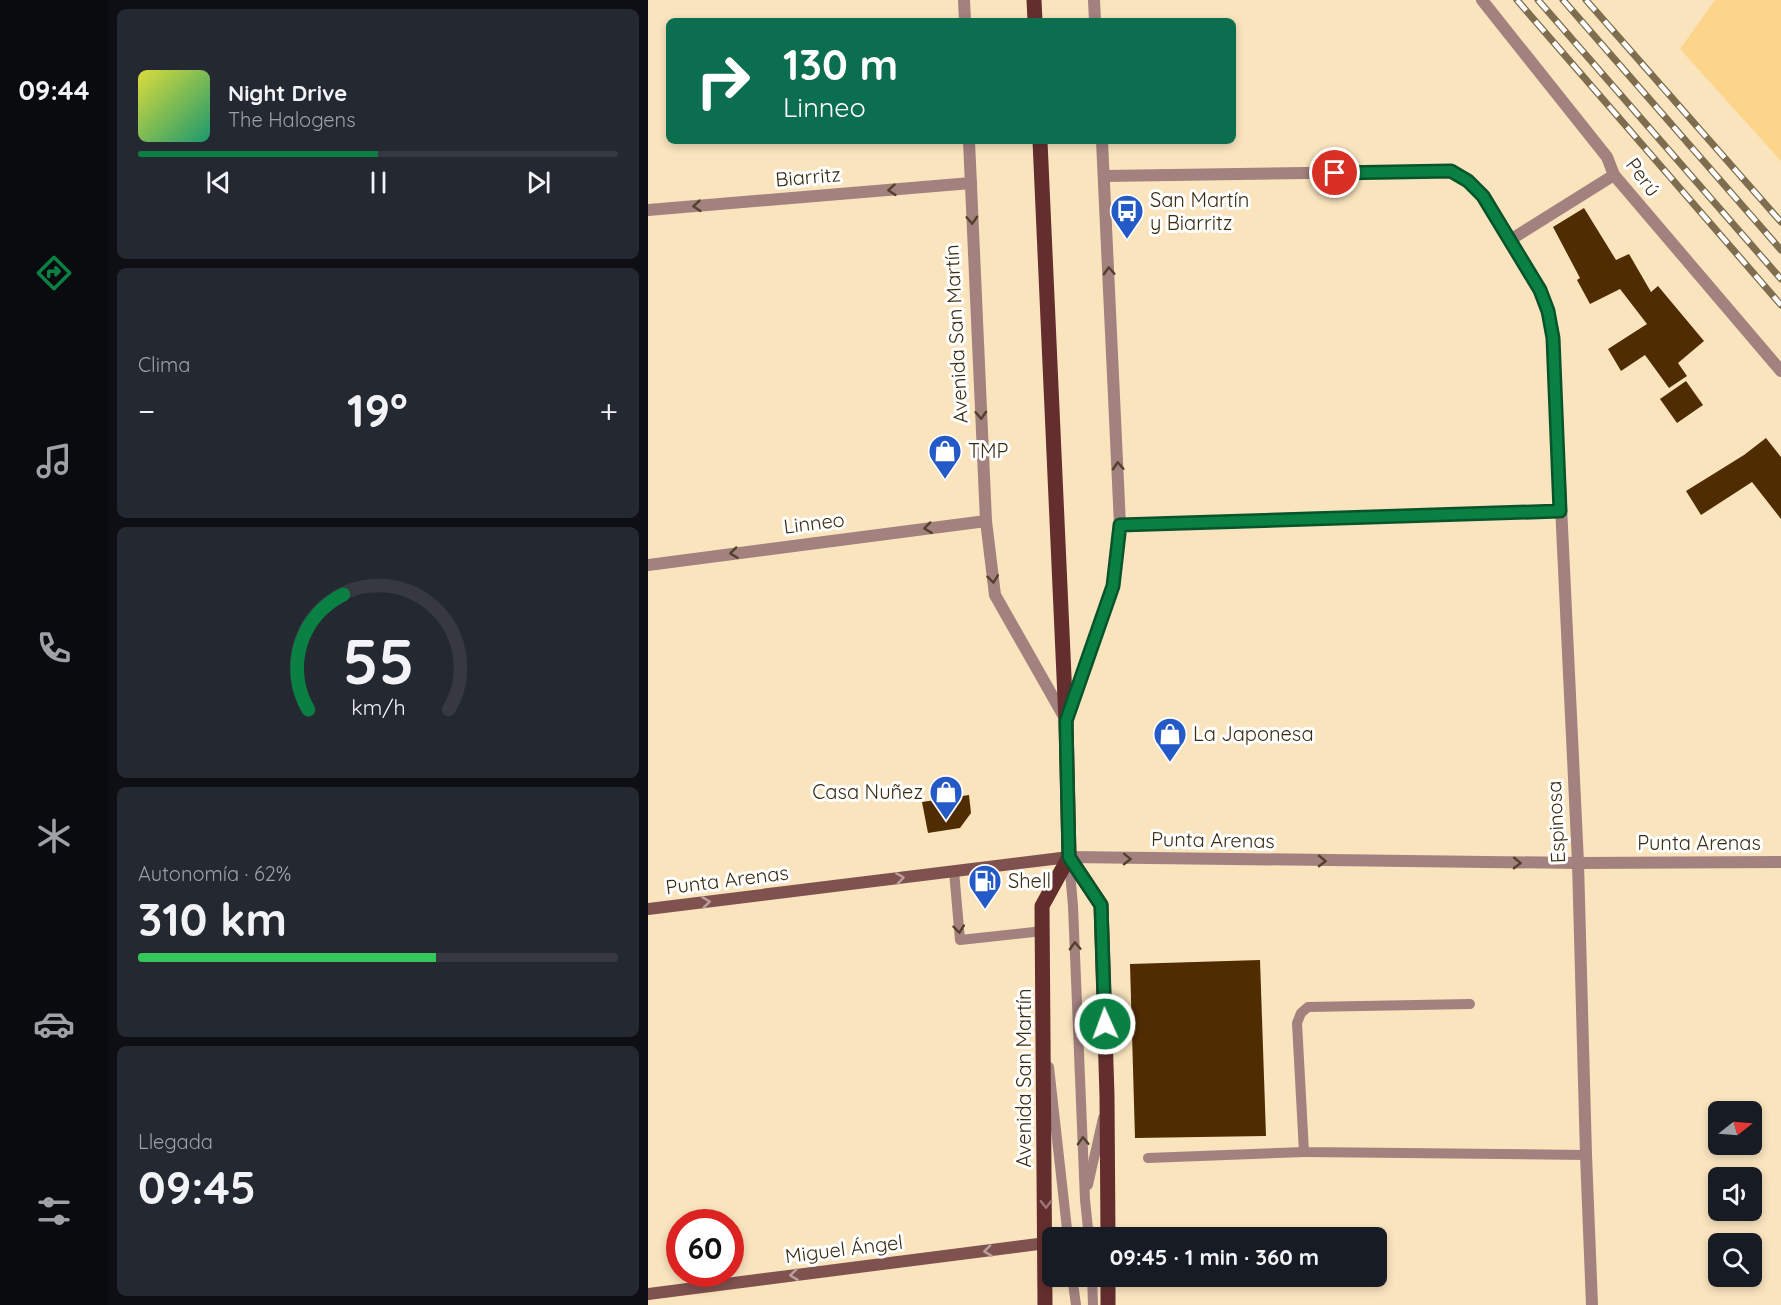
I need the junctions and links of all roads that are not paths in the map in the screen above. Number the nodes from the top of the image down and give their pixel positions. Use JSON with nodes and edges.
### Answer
{"nodes":[{"id":1,"x":964,"y":0,"type":"edge"},
{"id":2,"x":1034,"y":0,"type":"edge"},
{"id":3,"x":1094,"y":0,"type":"edge"},
{"id":4,"x":1482,"y":0,"type":"edge"},
{"id":5,"x":965,"y":18,"type":"edge"},
{"id":6,"x":1035,"y":18,"type":"edge"},
{"id":7,"x":1095,"y":18,"type":"edge"},
{"id":8,"x":969,"y":144,"type":"edge"},
{"id":9,"x":1040,"y":144,"type":"edge"},
{"id":10,"x":1102,"y":144,"type":"edge"},
{"id":11,"x":1614,"y":175,"type":"junction"},
{"id":12,"x":1104,"y":176,"type":"junction"},
{"id":13,"x":971,"y":183,"type":"junction"},
{"id":14,"x":648,"y":210,"type":"edge"},
{"id":15,"x":1510,"y":240,"type":"junction"},
{"id":16,"x":1781,"y":371,"type":"edge"},
{"id":17,"x":1560,"y":511,"type":"junction"},
{"id":18,"x":986,"y":520,"type":"junction"},
{"id":19,"x":1120,"y":525,"type":"junction"},
{"id":20,"x":648,"y":565,"type":"edge"},
{"id":21,"x":1066,"y":721,"type":"junction"},
{"id":22,"x":1069,"y":857,"type":"junction"},
{"id":23,"x":1781,"y":862,"type":"edge"},
{"id":24,"x":1578,"y":863,"type":"junction"},
{"id":25,"x":954,"y":871,"type":"junction"},
{"id":26,"x":648,"y":909,"type":"edge"},
{"id":27,"x":1043,"y":931,"type":"junction"},
{"id":28,"x":1470,"y":1004,"type":"dead end"},
{"id":29,"x":1044,"y":1019,"type":"junction"},
{"id":30,"x":1107,"y":1096,"type":"junction"},
{"id":31,"x":1304,"y":1152,"type":"junction"},
{"id":32,"x":1586,"y":1155,"type":"junction"},
{"id":33,"x":1148,"y":1158,"type":"dead end"},
{"id":34,"x":1085,"y":1200,"type":"junction"},
{"id":35,"x":1046,"y":1227,"type":"edge"},
{"id":36,"x":1067,"y":1227,"type":"edge"},
{"id":37,"x":1088,"y":1227,"type":"edge"},
{"id":38,"x":1108,"y":1227,"type":"edge"},
{"id":39,"x":1042,"y":1244,"type":"edge"},
{"id":40,"x":1046,"y":1287,"type":"edge"},
{"id":41,"x":1074,"y":1287,"type":"edge"},
{"id":42,"x":1092,"y":1287,"type":"edge"},
{"id":43,"x":1108,"y":1287,"type":"edge"},
{"id":44,"x":648,"y":1294,"type":"edge"},
{"id":45,"x":1046,"y":1305,"type":"edge"},
{"id":46,"x":1076,"y":1305,"type":"edge"},
{"id":47,"x":1093,"y":1305,"type":"edge"},
{"id":48,"x":1108,"y":1305,"type":"edge"},
{"id":49,"x":1592,"y":1305,"type":"edge"}],
"edges":[{"from":1,"to":5,"type":"street"},
{"from":2,"to":6,"type":"main road"},
{"from":3,"to":7,"type":"street"},
{"from":4,"to":11,"type":"street","name":"Perú"},
{"from":8,"to":13,"type":"street","name":"Avenida San Martín"},
{"from":9,"to":21,"type":"main road","name":"Avenida San Martín"},
{"from":10,"to":12,"type":"street","name":"Avenida San Martín"},
{"from":11,"to":15,"type":"street"},
{"from":11,"to":16,"type":"street","name":"Perú"},
{"from":12,"to":15,"type":"street"},
{"from":19,"to":12,"type":"street","name":"Avenida San Martín","one_way":true},
{"from":13,"to":14,"type":"street","name":"Biarritz","one_way":true},
{"from":13,"to":18,"type":"street","name":"Avenida San Martín","one_way":true},
{"from":15,"to":17,"type":"street","name":"Espinosa"},
{"from":17,"to":19,"type":"street"},
{"from":17,"to":24,"type":"street","name":"Espinosa"},
{"from":18,"to":20,"type":"street","name":"Linneo","one_way":true},
{"from":18,"to":21,"type":"street","name":"Avenida San Martín","one_way":true},
{"from":19,"to":21,"type":"street","name":"Avenida San Martín"},
{"from":21,"to":22,"type":"main road","name":"Avenida San Martín"},
{"from":22,"to":24,"type":"street","name":"Punta Arenas","one_way":true},
{"from":22,"to":25,"type":"street","name":"Punta Arenas"},
{"from":22,"to":27,"type":"main road","name":"Avenida San Martín"},
{"from":22,"to":30,"type":"main road"},
{"from":34,"to":22,"type":"lane","one_way":true},
{"from":23,"to":24,"type":"street","name":"Punta Arenas"},
{"from":24,"to":32,"type":"street","name":"Espinosa"},
{"from":26,"to":25,"type":"street","name":"Punta Arenas","one_way":true},
{"from":25,"to":27,"type":"lane","one_way":true},
{"from":27,"to":29,"type":"main road","name":"Avenida San Martín"},
{"from":28,"to":31,"type":"lane"},
{"from":29,"to":35,"type":"main road","name":"Avenida San Martín","one_way":true},
{"from":29,"to":36,"type":"lane"},
{"from":30,"to":34,"type":"lane"},
{"from":30,"to":38,"type":"main road"},
{"from":31,"to":32,"type":"lane"},
{"from":31,"to":33,"type":"lane"},
{"from":32,"to":49,"type":"street","name":"Espinosa"},
{"from":34,"to":37,"type":"lane"},
{"from":39,"to":44,"type":"street","name":"Miguel Ángel","one_way":true},
{"from":40,"to":45,"type":"main road","name":"Avenida San Martín"},
{"from":41,"to":46,"type":"lane"},
{"from":42,"to":47,"type":"lane"},
{"from":43,"to":48,"type":"main road"}]}
